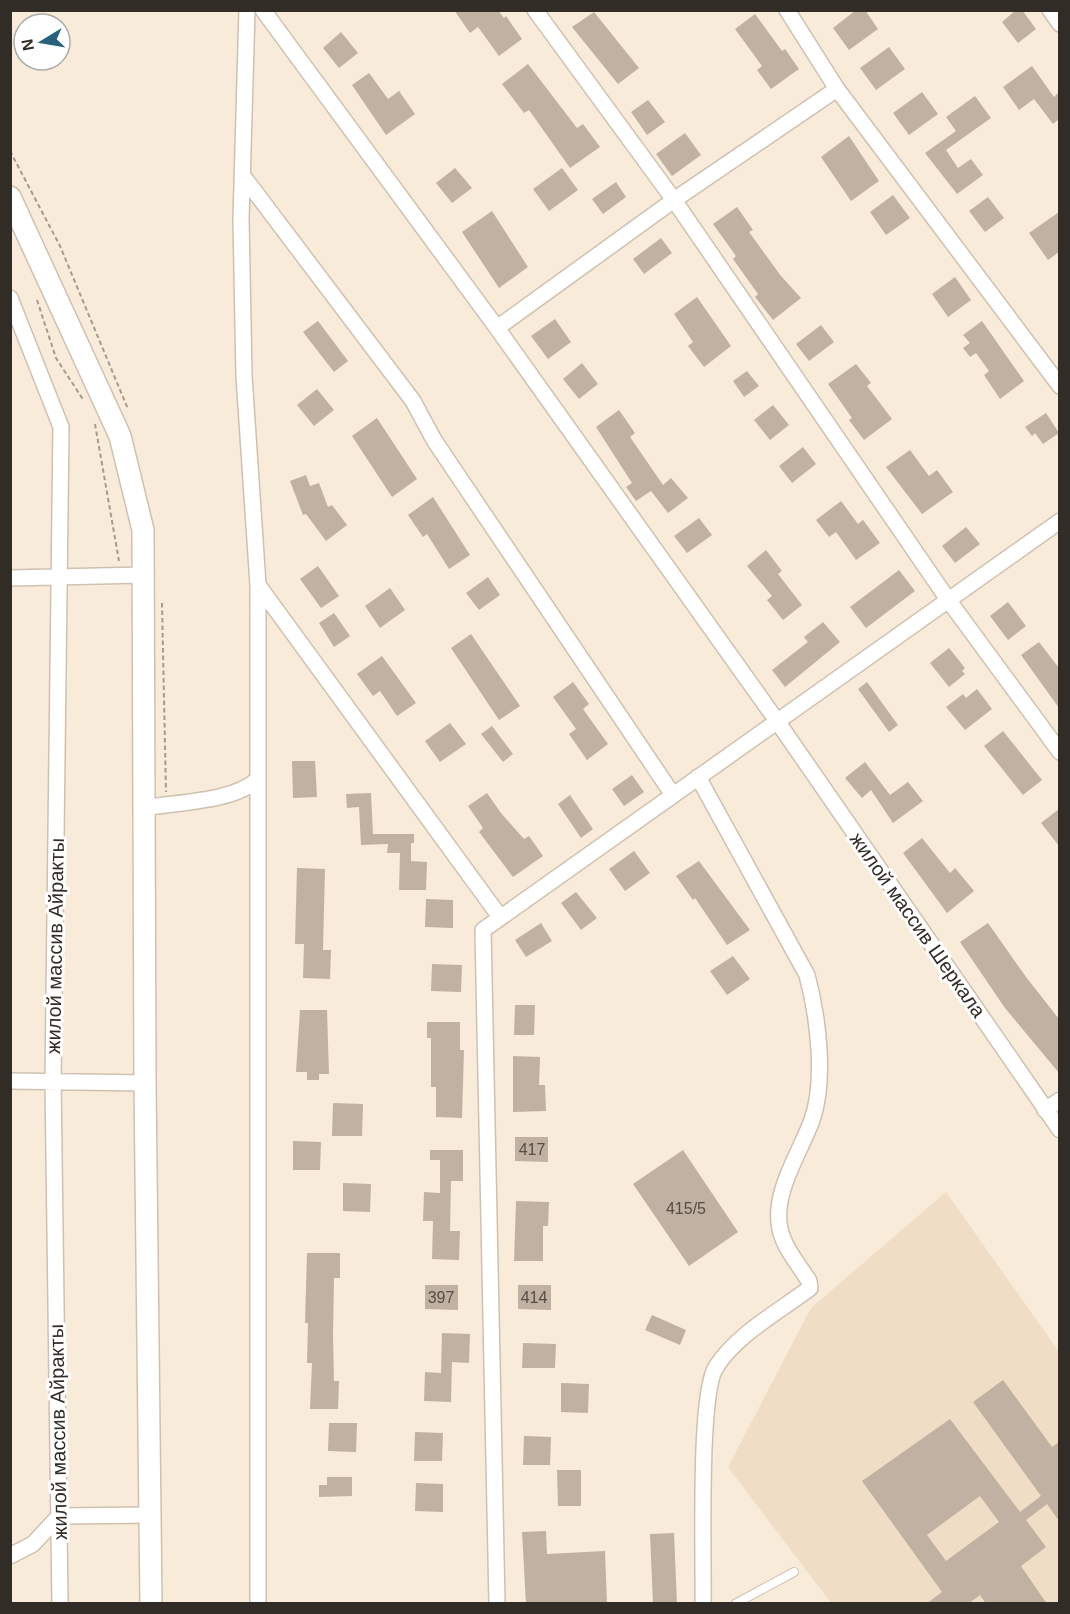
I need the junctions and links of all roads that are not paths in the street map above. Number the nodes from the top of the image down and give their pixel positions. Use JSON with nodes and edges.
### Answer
{"nodes":[{"id":1,"x":247,"y":10,"type":"edge"},
{"id":2,"x":263,"y":10,"type":"edge"},
{"id":3,"x":535,"y":10,"type":"edge"},
{"id":4,"x":787,"y":10,"type":"edge"},
{"id":5,"x":1050,"y":10,"type":"edge"},
{"id":6,"x":1059,"y":24,"type":"edge"},
{"id":7,"x":837,"y":89,"type":"junction"},
{"id":8,"x":243,"y":176,"type":"junction"},
{"id":9,"x":10,"y":197,"type":"edge"},
{"id":10,"x":675,"y":200,"type":"junction"},
{"id":11,"x":10,"y":298,"type":"edge"},
{"id":12,"x":497,"y":328,"type":"junction"},
{"id":13,"x":1059,"y":386,"type":"edge"},
{"id":14,"x":1059,"y":521,"type":"edge"},
{"id":15,"x":143,"y":575,"type":"junction"},
{"id":16,"x":60,"y":576,"type":"junction"},
{"id":17,"x":10,"y":578,"type":"edge"},
{"id":18,"x":258,"y":585,"type":"junction"},
{"id":19,"x":949,"y":601,"type":"junction"},
{"id":20,"x":777,"y":721,"type":"junction"},
{"id":21,"x":1059,"y":752,"type":"edge"},
{"id":22,"x":698,"y":777,"type":"junction"},
{"id":23,"x":258,"y":779,"type":"junction"},
{"id":24,"x":673,"y":795,"type":"junction"},
{"id":25,"x":144,"y":808,"type":"junction"},
{"id":26,"x":500,"y":917,"type":"junction"},
{"id":27,"x":53,"y":1080,"type":"junction"},
{"id":28,"x":10,"y":1081,"type":"edge"},
{"id":29,"x":145,"y":1083,"type":"junction"},
{"id":30,"x":1059,"y":1100,"type":"edge"},
{"id":31,"x":1045,"y":1110,"type":"junction"},
{"id":32,"x":1059,"y":1130,"type":"edge"},
{"id":33,"x":150,"y":1515,"type":"junction"},
{"id":34,"x":59,"y":1516,"type":"junction"},
{"id":35,"x":10,"y":1556,"type":"edge"},
{"id":36,"x":794,"y":1572,"type":"dead end"},
{"id":37,"x":60,"y":1604,"type":"edge"},
{"id":38,"x":151,"y":1604,"type":"edge"},
{"id":39,"x":258,"y":1604,"type":"edge"},
{"id":40,"x":497,"y":1604,"type":"edge"},
{"id":41,"x":703,"y":1604,"type":"edge"},
{"id":42,"x":735,"y":1604,"type":"edge"}],
"edges":[{"from":1,"to":8,"type":"street"},
{"from":2,"to":12,"type":"street","name":"жилой массив Шеркала"},
{"from":3,"to":10,"type":"street"},
{"from":4,"to":7,"type":"street"},
{"from":5,"to":6,"type":"street"},
{"from":7,"to":10,"type":"street"},
{"from":7,"to":13,"type":"street"},
{"from":8,"to":18,"type":"street"},
{"from":8,"to":24,"type":"street"},
{"from":9,"to":15,"type":"main road"},
{"from":10,"to":12,"type":"street"},
{"from":10,"to":19,"type":"street"},
{"from":11,"to":16,"type":"street","name":"жилой массив Айракты"},
{"from":12,"to":20,"type":"street","name":"жилой массив Шеркала"},
{"from":14,"to":19,"type":"street"},
{"from":15,"to":16,"type":"street"},
{"from":15,"to":25,"type":"main road"},
{"from":16,"to":17,"type":"street"},
{"from":16,"to":27,"type":"street","name":"жилой массив Айракты"},
{"from":18,"to":23,"type":"street"},
{"from":18,"to":26,"type":"street"},
{"from":19,"to":20,"type":"street"},
{"from":19,"to":21,"type":"street"},
{"from":20,"to":22,"type":"street"},
{"from":20,"to":31,"type":"street","name":"жилой массив Шеркала"},
{"from":22,"to":24,"type":"street"},
{"from":22,"to":41,"type":"street"},
{"from":23,"to":25,"type":"street"},
{"from":23,"to":39,"type":"street"},
{"from":24,"to":26,"type":"street"},
{"from":25,"to":29,"type":"main road"},
{"from":26,"to":40,"type":"street"},
{"from":27,"to":28,"type":"street"},
{"from":27,"to":29,"type":"street"},
{"from":27,"to":34,"type":"street","name":"жилой массив Айракты"},
{"from":29,"to":33,"type":"main road"},
{"from":30,"to":31,"type":"street"},
{"from":31,"to":32,"type":"street","name":"жилой массив Шеркала"},
{"from":33,"to":34,"type":"street"},
{"from":33,"to":38,"type":"main road"},
{"from":34,"to":35,"type":"street"},
{"from":34,"to":37,"type":"street","name":"жилой массив Айракты"},
{"from":36,"to":42,"type":"lane"}]}
